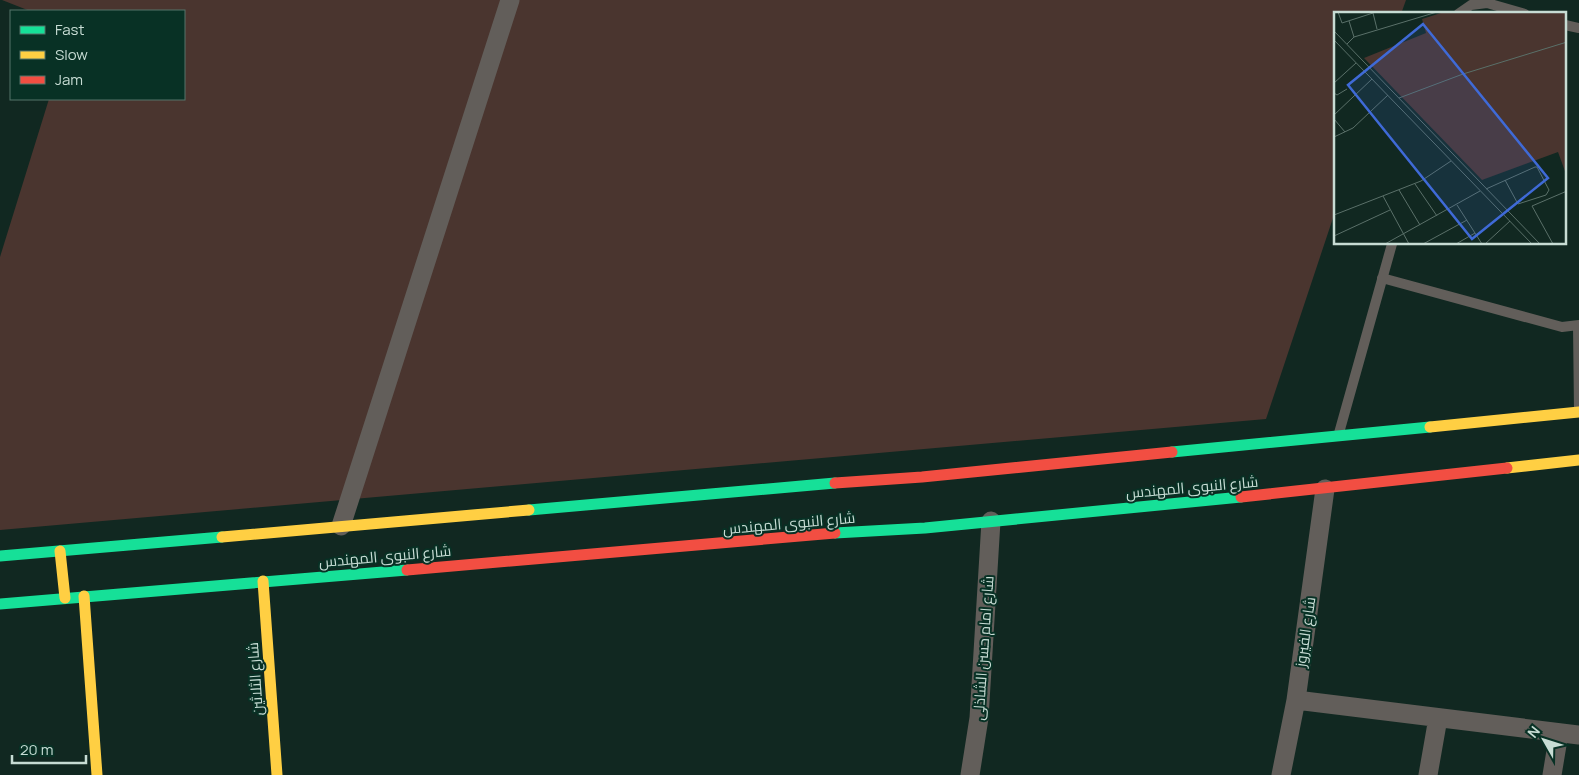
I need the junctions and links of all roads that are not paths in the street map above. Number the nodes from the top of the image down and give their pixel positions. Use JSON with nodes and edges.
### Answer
{"nodes":[{"id":1,"x":510,"y":0,"type":"edge"},
{"id":2,"x":1461,"y":12,"type":"edge"},
{"id":3,"x":1518,"y":12,"type":"edge"},
{"id":4,"x":1566,"y":25,"type":"edge"},
{"id":5,"x":1579,"y":28,"type":"edge"},
{"id":6,"x":1392,"y":245,"type":"edge"},
{"id":7,"x":1382,"y":278,"type":"junction"},
{"id":8,"x":1578,"y":325,"type":"edge"},
{"id":9,"x":1579,"y":412,"type":"edge"},
{"id":10,"x":1338,"y":436,"type":"junction"},
{"id":11,"x":1579,"y":460,"type":"edge"},
{"id":12,"x":1325,"y":489,"type":"junction"},
{"id":13,"x":991,"y":521,"type":"junction"},
{"id":14,"x":341,"y":526,"type":"junction"},
{"id":15,"x":60,"y":551,"type":"junction"},
{"id":16,"x":0,"y":556,"type":"edge"},
{"id":17,"x":263,"y":582,"type":"junction"},
{"id":18,"x":84,"y":596,"type":"junction"},
{"id":19,"x":64,"y":598,"type":"junction"},
{"id":20,"x":0,"y":604,"type":"edge"},
{"id":21,"x":1296,"y":700,"type":"junction"},
{"id":22,"x":1438,"y":718,"type":"junction"},
{"id":23,"x":1559,"y":733,"type":"junction"},
{"id":24,"x":1579,"y":735,"type":"edge"},
{"id":25,"x":97,"y":775,"type":"edge"},
{"id":26,"x":277,"y":775,"type":"edge"},
{"id":27,"x":970,"y":775,"type":"edge"},
{"id":28,"x":1281,"y":775,"type":"edge"},
{"id":29,"x":1428,"y":775,"type":"edge"},
{"id":30,"x":1552,"y":775,"type":"edge"}],
"edges":[{"from":1,"to":14,"type":"street"},
{"from":2,"to":3,"type":"lane"},
{"from":4,"to":5,"type":"lane"},
{"from":6,"to":7,"type":"lane"},
{"from":7,"to":8,"type":"lane"},
{"from":7,"to":10,"type":"lane"},
{"from":8,"to":9,"type":"lane"},
{"from":9,"to":10,"type":"street"},
{"from":10,"to":14,"type":"street"},
{"from":11,"to":12,"type":"street","name":"شارع النبوى المهندس"},
{"from":12,"to":13,"type":"street","name":"شارع النبوى المهندس"},
{"from":12,"to":21,"type":"street","name":"شارع الفيروز"},
{"from":13,"to":17,"type":"street","name":"شارع النبوى المهندس"},
{"from":13,"to":27,"type":"street","name":"شارع امام حسن الشاذلى"},
{"from":14,"to":15,"type":"street"},
{"from":15,"to":16,"type":"street"},
{"from":15,"to":19,"type":"street"},
{"from":17,"to":18,"type":"street","name":"شارع النبوى المهندس"},
{"from":17,"to":26,"type":"street","name":"شارع الثلاثين"},
{"from":18,"to":19,"type":"street","name":"شارع النبوى المهندس"},
{"from":18,"to":25,"type":"street"},
{"from":19,"to":20,"type":"street","name":"شارع النبوى المهندس"},
{"from":21,"to":22,"type":"street"},
{"from":21,"to":28,"type":"street","name":"شارع الفيروز"},
{"from":22,"to":23,"type":"street"},
{"from":22,"to":29,"type":"street"},
{"from":23,"to":24,"type":"street"},
{"from":23,"to":30,"type":"street"}]}
